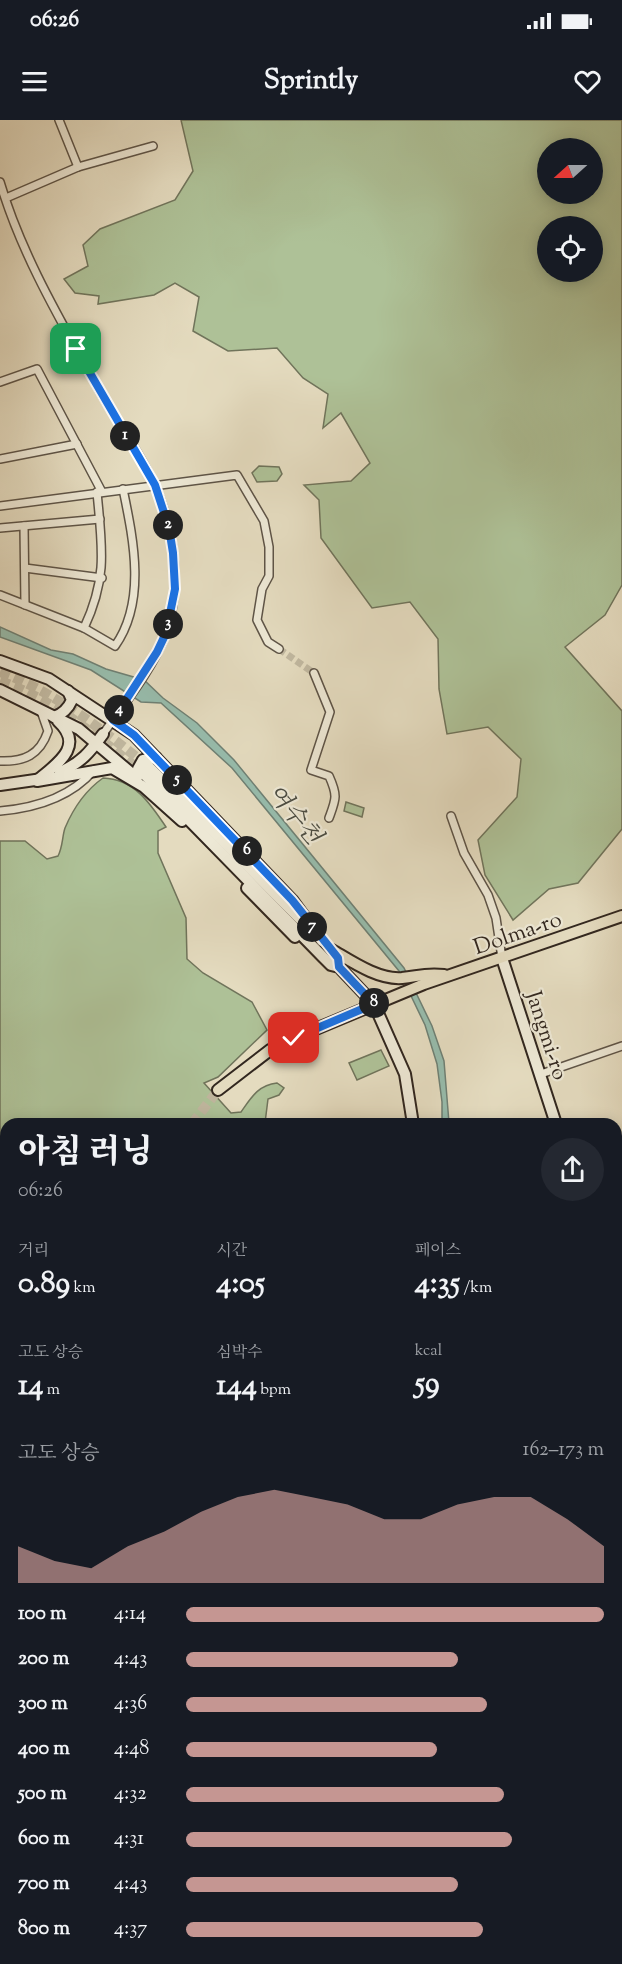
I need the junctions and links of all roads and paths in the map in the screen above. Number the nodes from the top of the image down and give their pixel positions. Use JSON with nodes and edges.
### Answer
{"nodes":[{"id":1,"x":59,"y":120,"type":"edge"},
{"id":2,"x":153,"y":146,"type":"dead end"},
{"id":3,"x":78,"y":167,"type":"junction"},
{"id":4,"x":0,"y":182,"type":"edge"},
{"id":5,"x":6,"y":198,"type":"junction"},
{"id":6,"x":0,"y":382,"type":"edge"},
{"id":7,"x":77,"y":444,"type":"junction"},
{"id":8,"x":0,"y":459,"type":"edge"},
{"id":9,"x":155,"y":485,"type":"junction"},
{"id":10,"x":123,"y":489,"type":"junction"},
{"id":11,"x":99,"y":492,"type":"junction"},
{"id":12,"x":0,"y":506,"type":"edge"},
{"id":13,"x":100,"y":519,"type":"junction"},
{"id":14,"x":24,"y":526,"type":"junction"},
{"id":15,"x":0,"y":528,"type":"edge"},
{"id":16,"x":24,"y":568,"type":"junction"},
{"id":17,"x":102,"y":578,"type":"junction"},
{"id":18,"x":0,"y":595,"type":"edge"},
{"id":19,"x":25,"y":605,"type":"junction"},
{"id":20,"x":84,"y":628,"type":"junction"},
{"id":21,"x":279,"y":649,"type":"tunnel mouth"},
{"id":22,"x":0,"y":661,"type":"edge"},
{"id":23,"x":314,"y":673,"type":"tunnel mouth"},
{"id":24,"x":0,"y":690,"type":"edge"},
{"id":25,"x":68,"y":691,"type":"junction"},
{"id":26,"x":41,"y":711,"type":"junction"},
{"id":27,"x":54,"y":717,"type":"junction"},
{"id":28,"x":113,"y":720,"type":"junction"},
{"id":29,"x":100,"y":738,"type":"junction"},
{"id":30,"x":156,"y":758,"type":"junction"},
{"id":31,"x":0,"y":761,"type":"edge"},
{"id":32,"x":94,"y":770,"type":"junction"},
{"id":33,"x":142,"y":772,"type":"junction"},
{"id":34,"x":37,"y":781,"type":"junction"},
{"id":35,"x":0,"y":785,"type":"edge"},
{"id":36,"x":166,"y":807,"type":"junction"},
{"id":37,"x":0,"y":811,"type":"edge"},
{"id":38,"x":451,"y":816,"type":"dead end"},
{"id":39,"x":329,"y":818,"type":"dead end"},
{"id":40,"x":622,"y":916,"type":"edge"},
{"id":41,"x":322,"y":940,"type":"junction"},
{"id":42,"x":327,"y":954,"type":"junction"},
{"id":43,"x":502,"y":958,"type":"junction"},
{"id":44,"x":449,"y":976,"type":"junction"},
{"id":45,"x":374,"y":1004,"type":"junction"},
{"id":46,"x":622,"y":1046,"type":"edge"},
{"id":47,"x":541,"y":1074,"type":"junction"},
{"id":48,"x":218,"y":1090,"type":"tunnel mouth"},
{"id":49,"x":412,"y":1118,"type":"edge"},
{"id":50,"x":554,"y":1118,"type":"edge"}],
"edges":[{"from":1,"to":3,"type":"street"},
{"from":2,"to":3,"type":"street"},
{"from":3,"to":5,"type":"street"},
{"from":4,"to":5,"type":"street"},
{"from":5,"to":9,"type":"street"},
{"from":6,"to":7,"type":"street"},
{"from":7,"to":8,"type":"street"},
{"from":7,"to":11,"type":"street"},
{"from":9,"to":10,"type":"street"},
{"from":9,"to":21,"type":"street"},
{"from":9,"to":28,"type":"street"},
{"from":10,"to":11,"type":"street"},
{"from":10,"to":20,"type":"street"},
{"from":11,"to":12,"type":"street"},
{"from":11,"to":13,"type":"street"},
{"from":13,"to":14,"type":"street"},
{"from":13,"to":17,"type":"street"},
{"from":14,"to":15,"type":"street"},
{"from":14,"to":16,"type":"street"},
{"from":16,"to":17,"type":"street"},
{"from":16,"to":19,"type":"street"},
{"from":17,"to":20,"type":"street"},
{"from":18,"to":19,"type":"street"},
{"from":19,"to":20,"type":"street"},
{"from":22,"to":25,"type":"main road"},
{"from":23,"to":39,"type":"street"},
{"from":24,"to":26,"type":"main road"},
{"from":25,"to":27,"type":"main road"},
{"from":25,"to":28,"type":"main road"},
{"from":26,"to":27,"type":"main road"},
{"from":26,"to":31,"type":"street"},
{"from":26,"to":34,"type":"main road"},
{"from":27,"to":29,"type":"main road"},
{"from":28,"to":29,"type":"street"},
{"from":28,"to":30,"type":"main road"},
{"from":29,"to":33,"type":"main road"},
{"from":29,"to":34,"type":"main road"},
{"from":30,"to":33,"type":"main road"},
{"from":30,"to":41,"type":"main road"},
{"from":32,"to":34,"type":"main road"},
{"from":32,"to":36,"type":"main road"},
{"from":32,"to":37,"type":"street"},
{"from":33,"to":36,"type":"main road"},
{"from":33,"to":41,"type":"main road"},
{"from":33,"to":42,"type":"main road"},
{"from":34,"to":35,"type":"main road"},
{"from":36,"to":42,"type":"main road"},
{"from":38,"to":43,"type":"street"},
{"from":40,"to":43,"type":"main road","name":"Dolma-ro"},
{"from":41,"to":42,"type":"main road"},
{"from":42,"to":44,"type":"main road"},
{"from":42,"to":45,"type":"main road"},
{"from":43,"to":44,"type":"main road","name":"Dolma-ro"},
{"from":43,"to":47,"type":"main road","name":"Jangmi-ro"},
{"from":44,"to":45,"type":"main road","name":"Dolma-ro"},
{"from":45,"to":48,"type":"main road"},
{"from":45,"to":49,"type":"main road"},
{"from":46,"to":47,"type":"street"},
{"from":47,"to":50,"type":"main road","name":"Jangmi-ro"}]}
